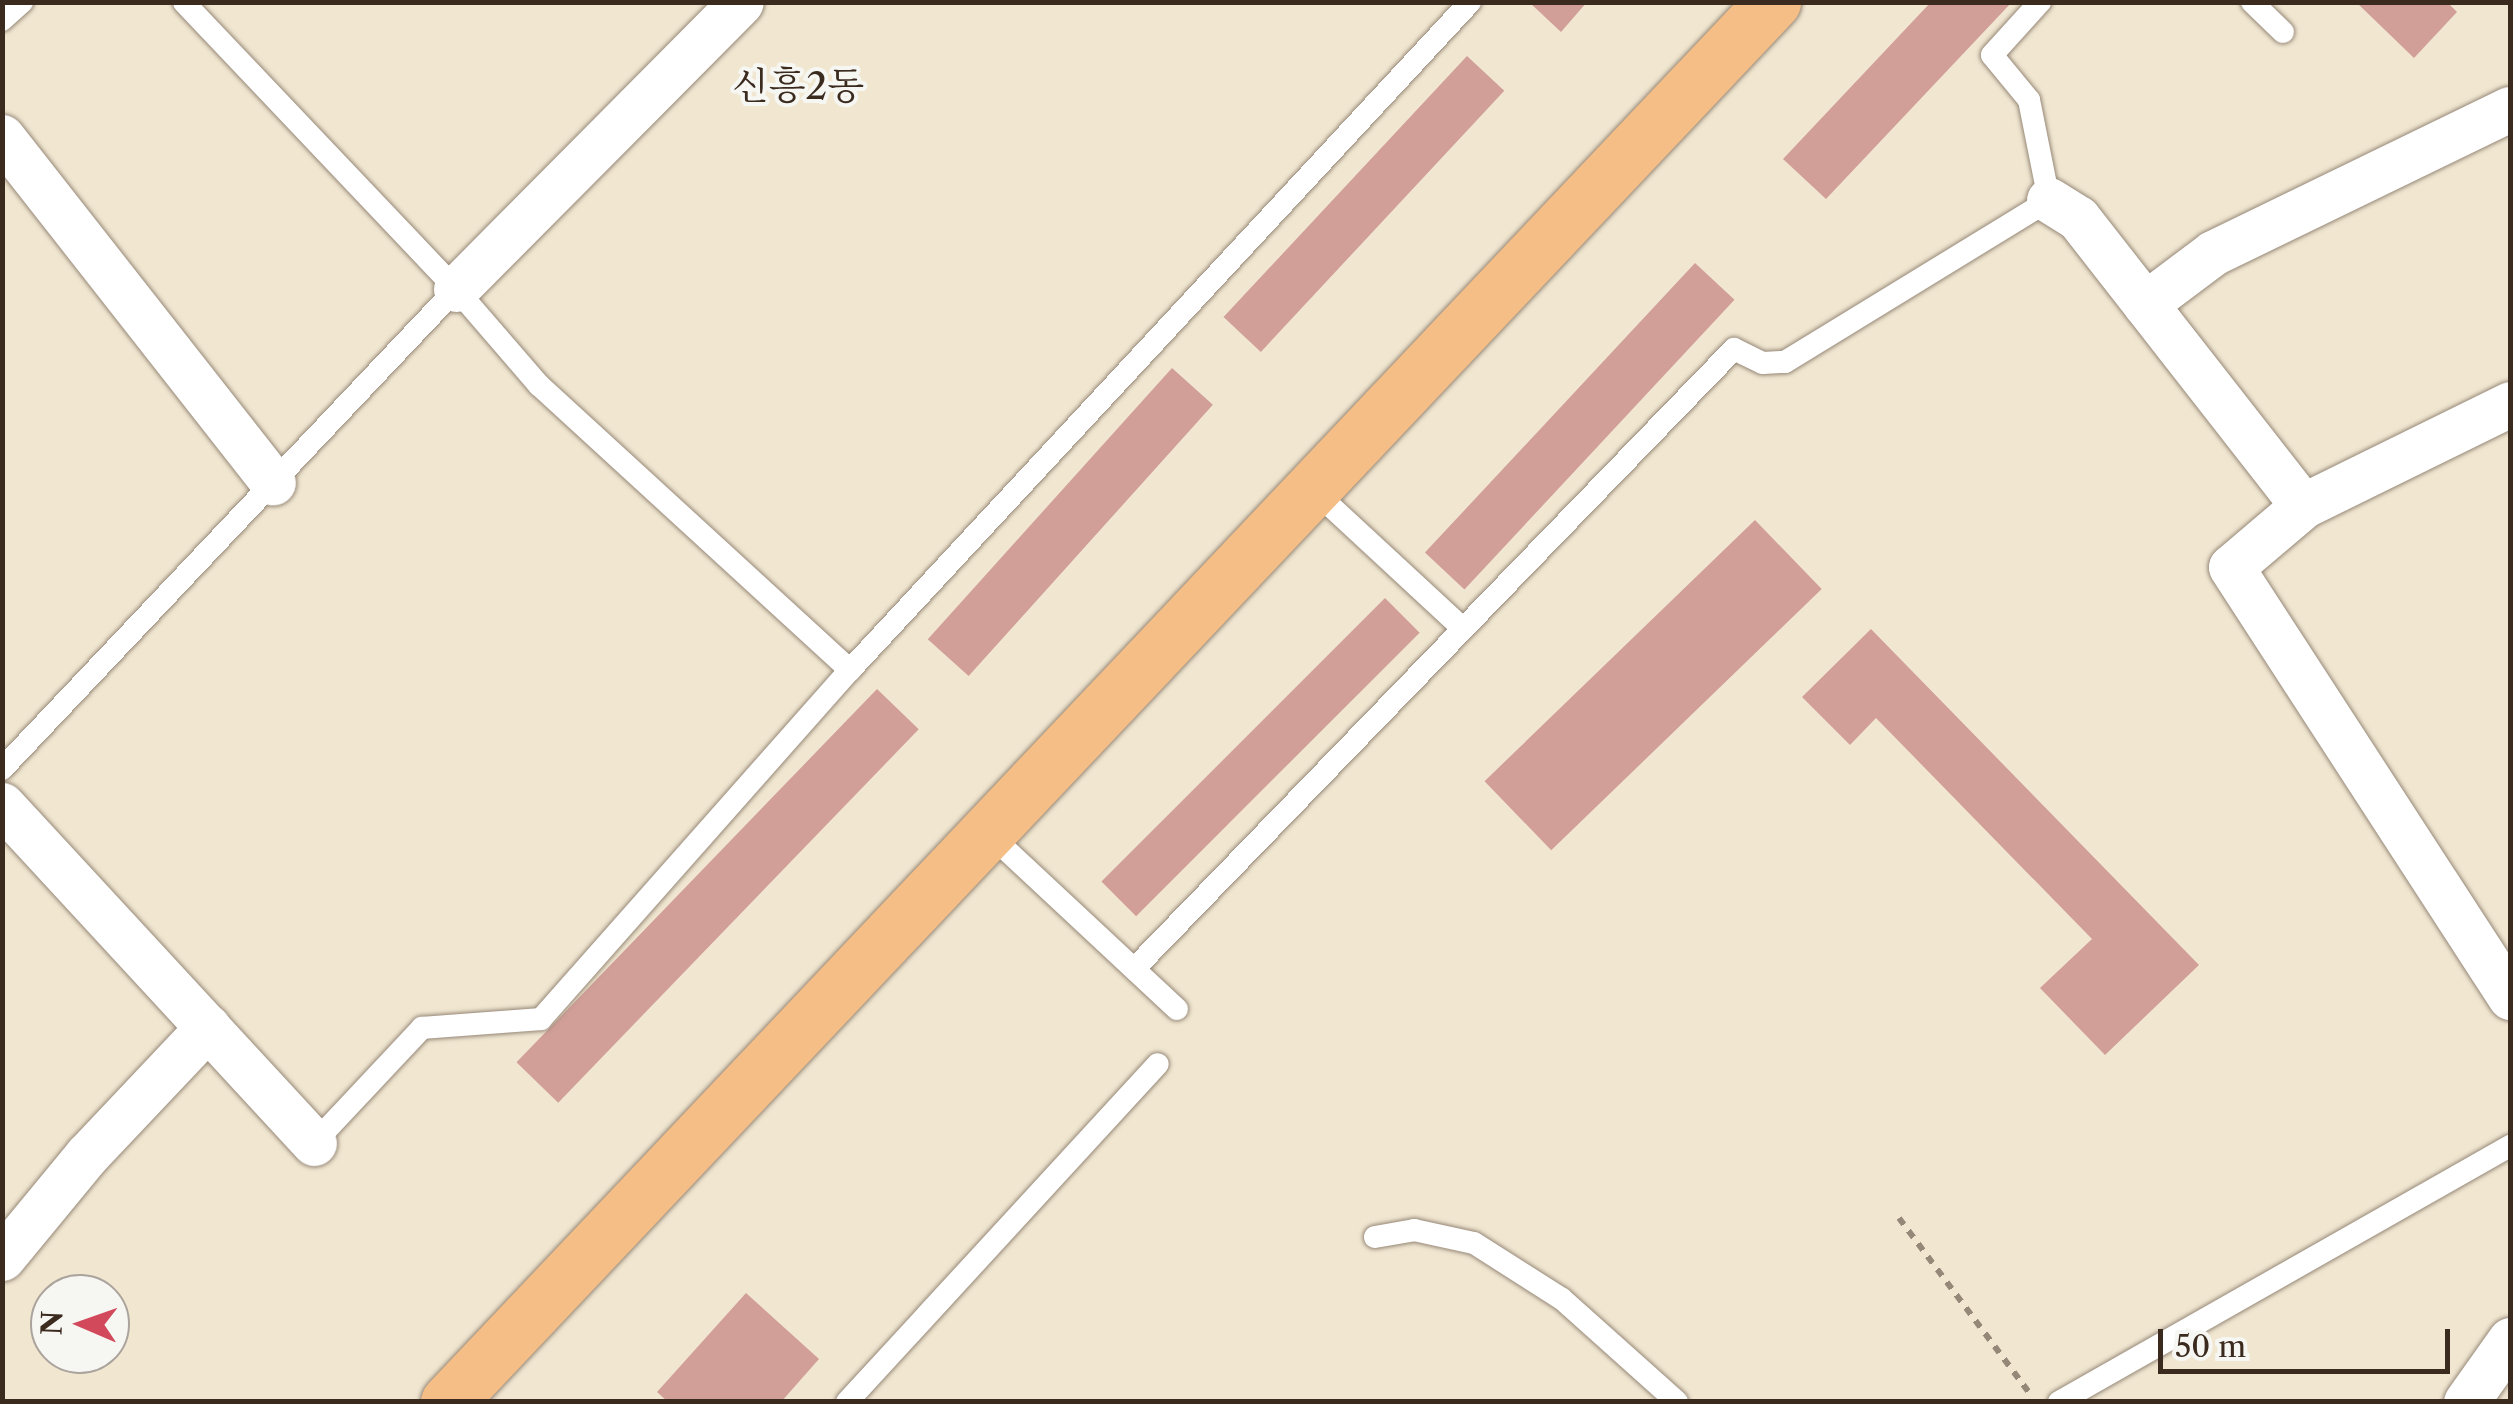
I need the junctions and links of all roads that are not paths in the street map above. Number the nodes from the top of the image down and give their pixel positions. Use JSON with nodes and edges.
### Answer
{"nodes":[{"id":1,"x":22,"y":2,"type":"edge"},
{"id":2,"x":184,"y":2,"type":"edge"},
{"id":3,"x":741,"y":2,"type":"edge"},
{"id":4,"x":1470,"y":2,"type":"edge"},
{"id":5,"x":1773,"y":2,"type":"edge"},
{"id":6,"x":2040,"y":2,"type":"edge"},
{"id":7,"x":2252,"y":2,"type":"edge"},
{"id":8,"x":2,"y":20,"type":"edge"},
{"id":9,"x":2283,"y":32,"type":"dead end"},
{"id":10,"x":2510,"y":108,"type":"edge"},
{"id":11,"x":2,"y":137,"type":"edge"},
{"id":12,"x":2049,"y":200,"type":"junction"},
{"id":13,"x":456,"y":289,"type":"junction"},
{"id":14,"x":2145,"y":304,"type":"junction"},
{"id":15,"x":2510,"y":404,"type":"edge"},
{"id":16,"x":273,"y":483,"type":"junction"},
{"id":17,"x":1311,"y":488,"type":"junction"},
{"id":18,"x":2303,"y":506,"type":"junction"},
{"id":19,"x":1462,"y":628,"type":"junction"},
{"id":20,"x":850,"y":670,"type":"junction"},
{"id":21,"x":2,"y":769,"type":"edge"},
{"id":22,"x":2,"y":805,"type":"edge"},
{"id":23,"x":986,"y":831,"type":"junction"},
{"id":24,"x":1134,"y":968,"type":"junction"},
{"id":25,"x":2510,"y":996,"type":"edge"},
{"id":26,"x":1177,"y":1009,"type":"dead end"},
{"id":27,"x":208,"y":1027,"type":"junction"},
{"id":28,"x":1158,"y":1064,"type":"dead end"},
{"id":29,"x":314,"y":1144,"type":"joint"},
{"id":30,"x":2510,"y":1146,"type":"edge"},
{"id":31,"x":1375,"y":1237,"type":"dead end"},
{"id":32,"x":2,"y":1258,"type":"edge"},
{"id":33,"x":2510,"y":1340,"type":"edge"},
{"id":34,"x":448,"y":1402,"type":"edge"},
{"id":35,"x":847,"y":1402,"type":"edge"},
{"id":36,"x":1678,"y":1402,"type":"edge"},
{"id":37,"x":2059,"y":1402,"type":"edge"},
{"id":38,"x":2466,"y":1402,"type":"edge"}],
"edges":[{"from":1,"to":8,"type":"lane"},
{"from":2,"to":13,"type":"lane"},
{"from":3,"to":13,"type":"street"},
{"from":4,"to":20,"type":"lane"},
{"from":5,"to":17,"type":"main road"},
{"from":6,"to":12,"type":"lane"},
{"from":7,"to":9,"type":"lane"},
{"from":10,"to":14,"type":"street"},
{"from":11,"to":16,"type":"street"},
{"from":12,"to":14,"type":"street"},
{"from":12,"to":19,"type":"lane"},
{"from":13,"to":16,"type":"lane"},
{"from":13,"to":20,"type":"lane"},
{"from":14,"to":18,"type":"street"},
{"from":15,"to":18,"type":"street"},
{"from":16,"to":21,"type":"lane"},
{"from":17,"to":19,"type":"lane"},
{"from":17,"to":23,"type":"main road"},
{"from":18,"to":25,"type":"street"},
{"from":19,"to":24,"type":"lane"},
{"from":20,"to":29,"type":"lane"},
{"from":22,"to":27,"type":"street"},
{"from":23,"to":24,"type":"lane"},
{"from":23,"to":34,"type":"main road"},
{"from":24,"to":26,"type":"lane"},
{"from":27,"to":29,"type":"street"},
{"from":27,"to":32,"type":"street"},
{"from":28,"to":35,"type":"lane"},
{"from":30,"to":37,"type":"lane"},
{"from":31,"to":36,"type":"lane"},
{"from":33,"to":38,"type":"street"}]}
